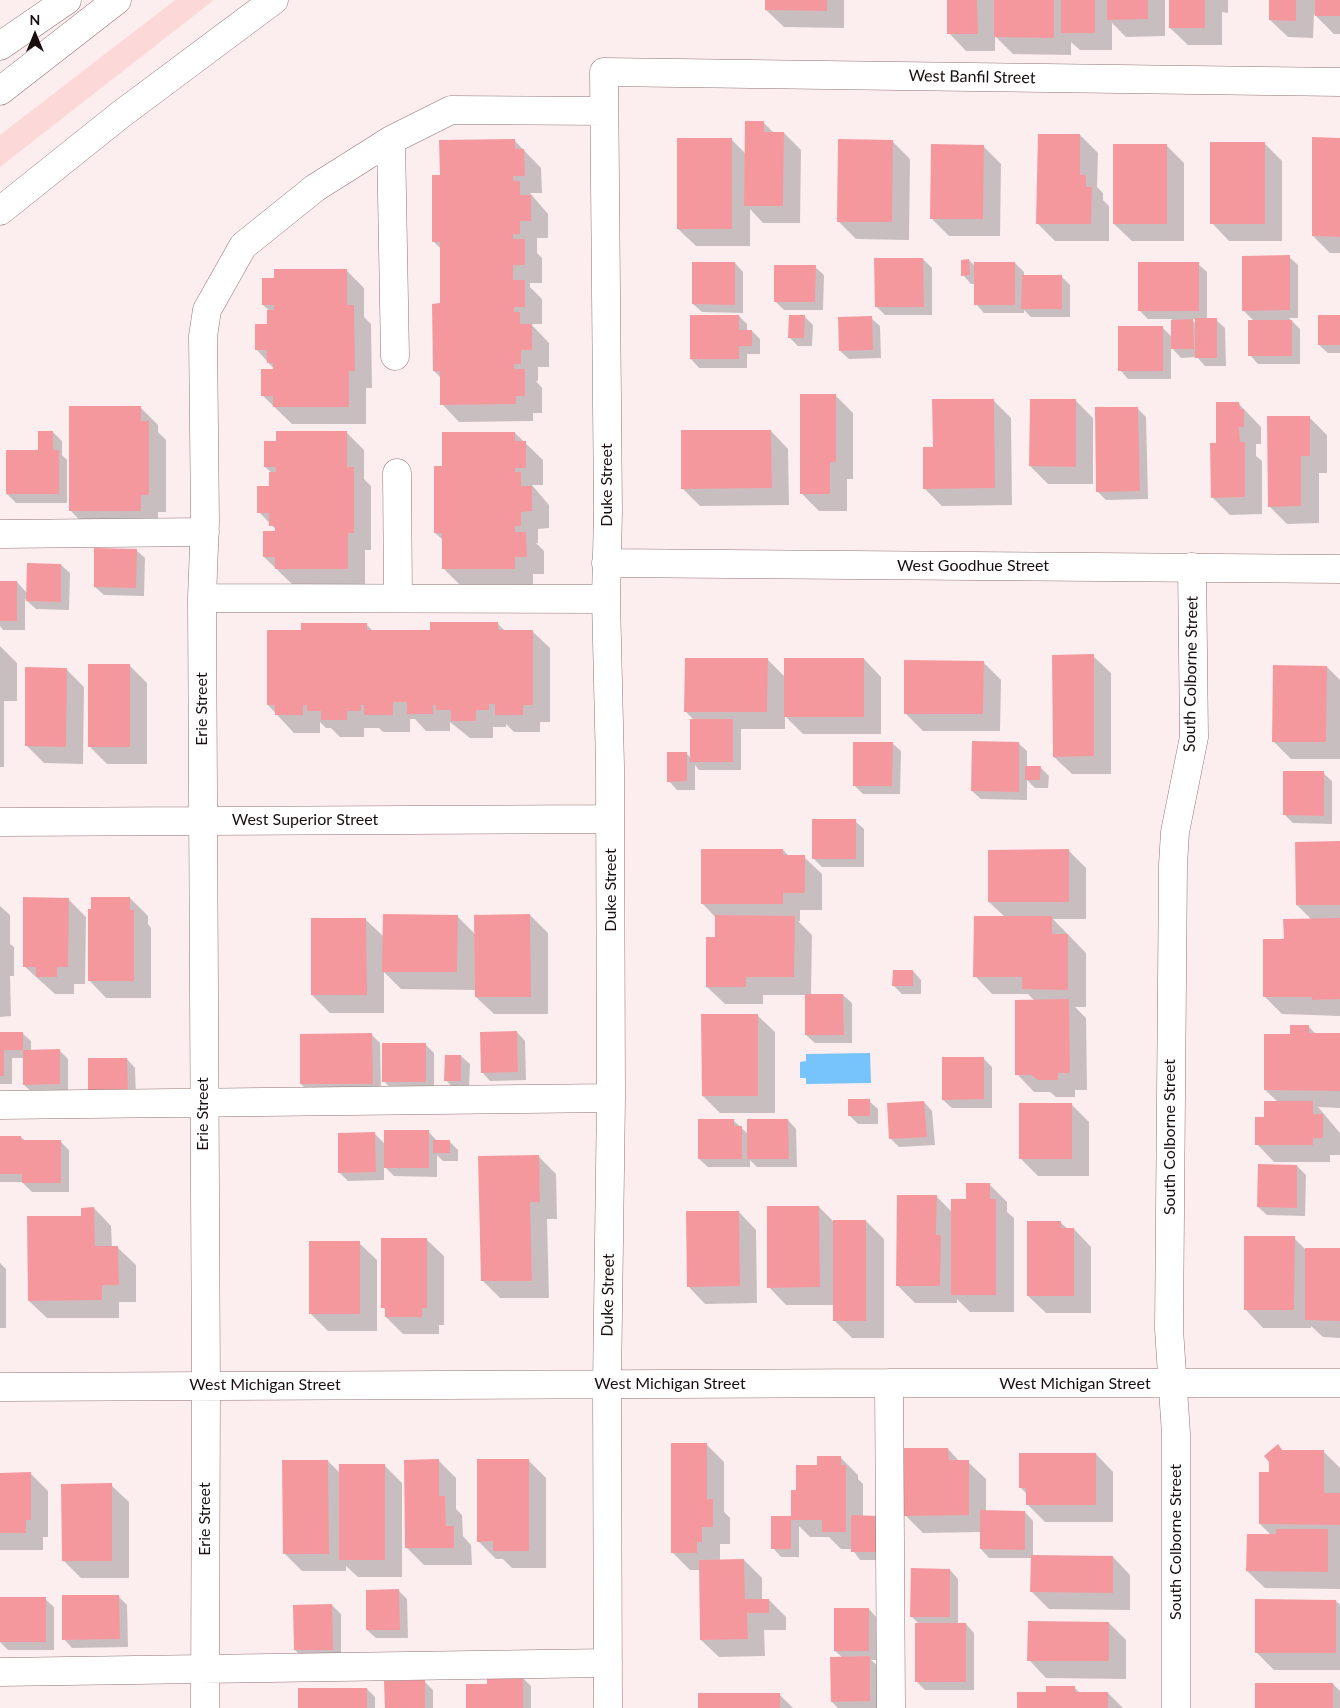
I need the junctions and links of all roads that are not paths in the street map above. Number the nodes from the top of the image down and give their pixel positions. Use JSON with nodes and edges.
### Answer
{"nodes":[{"id":1,"x":67,"y":0,"type":"edge"},
{"id":2,"x":118,"y":0,"type":"edge"},
{"id":3,"x":274,"y":0,"type":"edge"},
{"id":4,"x":0,"y":46,"type":"edge"},
{"id":5,"x":604,"y":72,"type":"joint"},
{"id":6,"x":1340,"y":82,"type":"edge"},
{"id":7,"x":0,"y":91,"type":"edge"},
{"id":8,"x":604,"y":111,"type":"junction"},
{"id":9,"x":391,"y":140,"type":"junction"},
{"id":10,"x":0,"y":211,"type":"edge"},
{"id":11,"x":395,"y":356,"type":"dead end"},
{"id":12,"x":397,"y":473,"type":"dead end"},
{"id":13,"x":205,"y":526,"type":"junction"},
{"id":14,"x":1,"y":534,"type":"edge"},
{"id":15,"x":606,"y":563,"type":"junction"},
{"id":16,"x":1192,"y":567,"type":"junction"},
{"id":17,"x":1340,"y":569,"type":"edge"},
{"id":18,"x":202,"y":598,"type":"junction"},
{"id":19,"x":398,"y":598,"type":"junction"},
{"id":20,"x":606,"y":599,"type":"junction"},
{"id":21,"x":610,"y":819,"type":"junction"},
{"id":22,"x":202,"y":821,"type":"junction"},
{"id":23,"x":0,"y":822,"type":"edge"},
{"id":24,"x":611,"y":1098,"type":"junction"},
{"id":25,"x":203,"y":1103,"type":"junction"},
{"id":26,"x":0,"y":1105,"type":"edge"},
{"id":27,"x":888,"y":1383,"type":"junction"},
{"id":28,"x":1340,"y":1383,"type":"edge"},
{"id":29,"x":607,"y":1384,"type":"junction"},
{"id":30,"x":1172,"y":1384,"type":"junction"},
{"id":31,"x":206,"y":1386,"type":"junction"},
{"id":32,"x":0,"y":1387,"type":"edge"},
{"id":33,"x":608,"y":1663,"type":"junction"},
{"id":34,"x":204,"y":1670,"type":"junction"},
{"id":35,"x":0,"y":1672,"type":"edge"},
{"id":36,"x":204,"y":1708,"type":"edge"},
{"id":37,"x":608,"y":1708,"type":"edge"},
{"id":38,"x":891,"y":1708,"type":"edge"},
{"id":39,"x":1176,"y":1708,"type":"edge"}],
"edges":[{"from":1,"to":4,"type":"main road"},
{"from":2,"to":7,"type":"main road"},
{"from":3,"to":10,"type":"main road"},
{"from":5,"to":6,"type":"main road","name":"West Banfil Street"},
{"from":5,"to":8,"type":"main road","name":"Duke Street"},
{"from":8,"to":9,"type":"main road","name":"Erie Street"},
{"from":8,"to":15,"type":"main road","name":"Duke Street"},
{"from":9,"to":11,"type":"main road"},
{"from":9,"to":13,"type":"main road","name":"Erie Street"},
{"from":12,"to":19,"type":"main road"},
{"from":13,"to":14,"type":"main road"},
{"from":13,"to":18,"type":"main road","name":"Erie Street"},
{"from":15,"to":16,"type":"main road","name":"West Goodhue Street"},
{"from":15,"to":20,"type":"main road","name":"Duke Street"},
{"from":16,"to":17,"type":"main road","name":"West Goodhue Street"},
{"from":16,"to":30,"type":"main road","name":"South Colborne Street"},
{"from":18,"to":19,"type":"main road"},
{"from":18,"to":22,"type":"main road","name":"Erie Street"},
{"from":19,"to":20,"type":"main road"},
{"from":20,"to":21,"type":"main road","name":"Duke Street"},
{"from":21,"to":22,"type":"main road","name":"West Superior Street"},
{"from":21,"to":24,"type":"main road","name":"Duke Street"},
{"from":22,"to":23,"type":"main road","name":"West Superior Street"},
{"from":22,"to":25,"type":"main road","name":"Erie Street"},
{"from":24,"to":25,"type":"main road"},
{"from":24,"to":29,"type":"main road","name":"Duke Street"},
{"from":25,"to":26,"type":"main road"},
{"from":25,"to":31,"type":"main road","name":"Erie Street"},
{"from":27,"to":29,"type":"main road","name":"West Michigan Street"},
{"from":27,"to":30,"type":"main road","name":"West Michigan Street"},
{"from":27,"to":38,"type":"main road"},
{"from":28,"to":30,"type":"main road","name":"West Michigan Street"},
{"from":29,"to":31,"type":"main road","name":"West Michigan Street"},
{"from":29,"to":33,"type":"main road","name":"Duke Street"},
{"from":30,"to":39,"type":"main road","name":"South Colborne Street"},
{"from":31,"to":32,"type":"main road","name":"West Michigan Street"},
{"from":31,"to":34,"type":"main road","name":"Erie Street"},
{"from":33,"to":34,"type":"main road"},
{"from":33,"to":37,"type":"main road","name":"Duke Street"},
{"from":34,"to":35,"type":"main road"},
{"from":34,"to":36,"type":"main road","name":"Erie Street"}]}
